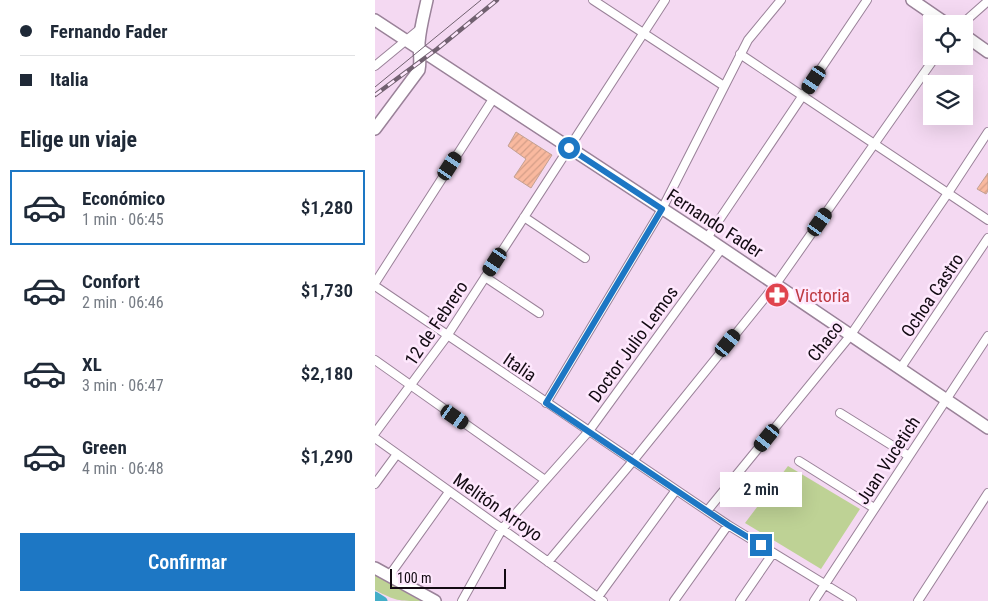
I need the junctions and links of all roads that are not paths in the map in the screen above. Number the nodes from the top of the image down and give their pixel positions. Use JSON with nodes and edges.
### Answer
{"nodes":[{"id":1,"x":427,"y":0,"type":"edge"},
{"id":2,"x":593,"y":0,"type":"edge"},
{"id":3,"x":665,"y":0,"type":"edge"},
{"id":4,"x":781,"y":0,"type":"edge"},
{"id":5,"x":867,"y":0,"type":"edge"},
{"id":6,"x":911,"y":0,"type":"edge"},
{"id":7,"x":988,"y":1,"type":"edge"},
{"id":8,"x":934,"y":15,"type":"edge"},
{"id":9,"x":972,"y":15,"type":"edge"},
{"id":10,"x":375,"y":20,"type":"edge"},
{"id":11,"x":421,"y":28,"type":"junction"},
{"id":12,"x":643,"y":33,"type":"junction"},
{"id":13,"x":405,"y":41,"type":"junction"},
{"id":14,"x":973,"y":41,"type":"edge"},
{"id":15,"x":420,"y":51,"type":"junction"},
{"id":16,"x":988,"y":52,"type":"edge"},
{"id":17,"x":740,"y":54,"type":"junction"},
{"id":18,"x":930,"y":65,"type":"edge"},
{"id":19,"x":375,"y":66,"type":"edge"},
{"id":20,"x":724,"y":86,"type":"junction"},
{"id":21,"x":803,"y":96,"type":"junction"},
{"id":22,"x":493,"y":99,"type":"junction"},
{"id":23,"x":375,"y":129,"type":"edge"},
{"id":24,"x":988,"y":132,"type":"edge"},
{"id":25,"x":875,"y":144,"type":"junction"},
{"id":26,"x":569,"y":148,"type":"junction"},
{"id":27,"x":948,"y":193,"type":"junction"},
{"id":28,"x":662,"y":209,"type":"junction"},
{"id":29,"x":524,"y":217,"type":"junction"},
{"id":30,"x":988,"y":220,"type":"edge"},
{"id":31,"x":707,"y":238,"type":"junction"},
{"id":32,"x":988,"y":238,"type":"edge"},
{"id":33,"x":722,"y":248,"type":"junction"},
{"id":34,"x":585,"y":258,"type":"dead end"},
{"id":35,"x":485,"y":278,"type":"junction"},
{"id":36,"x":776,"y":284,"type":"junction"},
{"id":37,"x":375,"y":285,"type":"edge"},
{"id":38,"x":539,"y":313,"type":"dead end"},
{"id":39,"x":447,"y":336,"type":"junction"},
{"id":40,"x":850,"y":336,"type":"junction"},
{"id":41,"x":988,"y":336,"type":"edge"},
{"id":42,"x":375,"y":360,"type":"edge"},
{"id":43,"x":900,"y":369,"type":"junction"},
{"id":44,"x":411,"y":386,"type":"junction"},
{"id":45,"x":945,"y":399,"type":"junction"},
{"id":46,"x":546,"y":403,"type":"junction"},
{"id":47,"x":840,"y":412,"type":"dead end"},
{"id":48,"x":988,"y":428,"type":"edge"},
{"id":49,"x":589,"y":431,"type":"junction"},
{"id":50,"x":375,"y":433,"type":"edge"},
{"id":51,"x":375,"y":438,"type":"edge"},
{"id":52,"x":397,"y":454,"type":"junction"},
{"id":53,"x":909,"y":456,"type":"junction"},
{"id":54,"x":633,"y":461,"type":"junction"},
{"id":55,"x":799,"y":462,"type":"dead end"},
{"id":56,"x":545,"y":480,"type":"junction"},
{"id":57,"x":375,"y":484,"type":"edge"},
{"id":58,"x":676,"y":490,"type":"junction"},
{"id":59,"x":449,"y":492,"type":"junction"},
{"id":60,"x":988,"y":493,"type":"edge"},
{"id":61,"x":874,"y":508,"type":"junction"},
{"id":62,"x":707,"y":511,"type":"junction"},
{"id":63,"x":728,"y":525,"type":"junction"},
{"id":64,"x":502,"y":529,"type":"junction"},
{"id":65,"x":773,"y":553,"type":"junction"},
{"id":66,"x":548,"y":562,"type":"junction"},
{"id":67,"x":375,"y":568,"type":"edge"},
{"id":68,"x":389,"y":576,"type":"junction"},
{"id":69,"x":825,"y":584,"type":"junction"},
{"id":70,"x":601,"y":599,"type":"edge"},
{"id":71,"x":435,"y":601,"type":"edge"},
{"id":72,"x":462,"y":601,"type":"edge"},
{"id":73,"x":673,"y":601,"type":"edge"},
{"id":74,"x":740,"y":601,"type":"edge"},
{"id":75,"x":814,"y":601,"type":"edge"},
{"id":76,"x":852,"y":601,"type":"edge"},
{"id":77,"x":918,"y":601,"type":"edge"}],
"edges":[{"from":1,"to":11,"type":"street"},
{"from":2,"to":12,"type":"street"},
{"from":3,"to":12,"type":"street","name":"12 de Febrero"},
{"from":4,"to":17,"type":"street"},
{"from":5,"to":21,"type":"street"},
{"from":6,"to":8,"type":"street"},
{"from":7,"to":9,"type":"street"},
{"from":10,"to":13,"type":"street","name":"Fernando Fader"},
{"from":11,"to":13,"type":"street"},
{"from":11,"to":15,"type":"street"},
{"from":12,"to":20,"type":"street"},
{"from":12,"to":26,"type":"street","name":"12 de Febrero"},
{"from":13,"to":15,"type":"street","name":"Fernando Fader"},
{"from":13,"to":19,"type":"street"},
{"from":14,"to":16,"type":"street"},
{"from":15,"to":22,"type":"street","name":"Fernando Fader"},
{"from":15,"to":23,"type":"street"},
{"from":17,"to":20,"type":"street"},
{"from":17,"to":21,"type":"street"},
{"from":18,"to":25,"type":"street"},
{"from":20,"to":28,"type":"street"},
{"from":21,"to":25,"type":"street"},
{"from":21,"to":31,"type":"street"},
{"from":22,"to":26,"type":"street","name":"Fernando Fader"},
{"from":22,"to":37,"type":"street"},
{"from":24,"to":27,"type":"street","name":"Chaco"},
{"from":25,"to":27,"type":"street"},
{"from":25,"to":36,"type":"street"},
{"from":26,"to":28,"type":"street","name":"Fernando Fader"},
{"from":26,"to":29,"type":"street","name":"12 de Febrero"},
{"from":27,"to":30,"type":"street"},
{"from":27,"to":40,"type":"street","name":"Chaco"},
{"from":28,"to":31,"type":"street","name":"Fernando Fader"},
{"from":28,"to":46,"type":"street"},
{"from":29,"to":34,"type":"street"},
{"from":29,"to":35,"type":"street","name":"12 de Febrero"},
{"from":31,"to":33,"type":"street","name":"Fernando Fader"},
{"from":32,"to":43,"type":"street","name":"Ochoa Castro"},
{"from":33,"to":36,"type":"street","name":"Fernando Fader"},
{"from":33,"to":49,"type":"street","name":"Doctor Julio Lemos"},
{"from":35,"to":38,"type":"street"},
{"from":35,"to":39,"type":"street","name":"12 de Febrero"},
{"from":36,"to":40,"type":"street","name":"Fernando Fader"},
{"from":36,"to":54,"type":"street"},
{"from":37,"to":39,"type":"street","name":"Italia"},
{"from":39,"to":44,"type":"street","name":"12 de Febrero"},
{"from":39,"to":46,"type":"street","name":"Italia"},
{"from":40,"to":43,"type":"street","name":"Fernando Fader"},
{"from":40,"to":62,"type":"street","name":"Chaco"},
{"from":41,"to":45,"type":"street","name":"Juan Vucetich"},
{"from":42,"to":44,"type":"street"},
{"from":43,"to":45,"type":"street","name":"Fernando Fader"},
{"from":44,"to":50,"type":"street","name":"12 de Febrero"},
{"from":44,"to":56,"type":"street"},
{"from":45,"to":48,"type":"street","name":"Fernando Fader"},
{"from":45,"to":53,"type":"street","name":"Juan Vucetich"},
{"from":46,"to":49,"type":"street","name":"Italia"},
{"from":47,"to":53,"type":"street"},
{"from":49,"to":54,"type":"street","name":"Italia"},
{"from":49,"to":56,"type":"street","name":"Doctor Julio Lemos"},
{"from":51,"to":52,"type":"street","name":"Melitón Arroyo"},
{"from":52,"to":57,"type":"street"},
{"from":52,"to":59,"type":"street","name":"Melitón Arroyo"},
{"from":53,"to":61,"type":"street","name":"Juan Vucetich"},
{"from":54,"to":58,"type":"street","name":"Italia"},
{"from":54,"to":66,"type":"street"},
{"from":55,"to":61,"type":"street"},
{"from":56,"to":64,"type":"street","name":"Doctor Julio Lemos"},
{"from":58,"to":62,"type":"street","name":"Italia"},
{"from":58,"to":70,"type":"street"},
{"from":59,"to":64,"type":"street","name":"Melitón Arroyo"},
{"from":59,"to":68,"type":"street"},
{"from":60,"to":77,"type":"street"},
{"from":61,"to":69,"type":"street","name":"Juan Vucetich"},
{"from":62,"to":63,"type":"street","name":"Italia"},
{"from":63,"to":65,"type":"street","name":"Italia"},
{"from":63,"to":73,"type":"street"},
{"from":64,"to":66,"type":"street","name":"Melitón Arroyo"},
{"from":64,"to":72,"type":"street","name":"Doctor Julio Lemos"},
{"from":65,"to":69,"type":"street","name":"Italia"},
{"from":65,"to":74,"type":"street"},
{"from":66,"to":70,"type":"street","name":"Melitón Arroyo"},
{"from":67,"to":68,"type":"street"},
{"from":68,"to":71,"type":"street"},
{"from":69,"to":75,"type":"street","name":"Juan Vucetich"},
{"from":69,"to":76,"type":"street","name":"Italia"}]}
